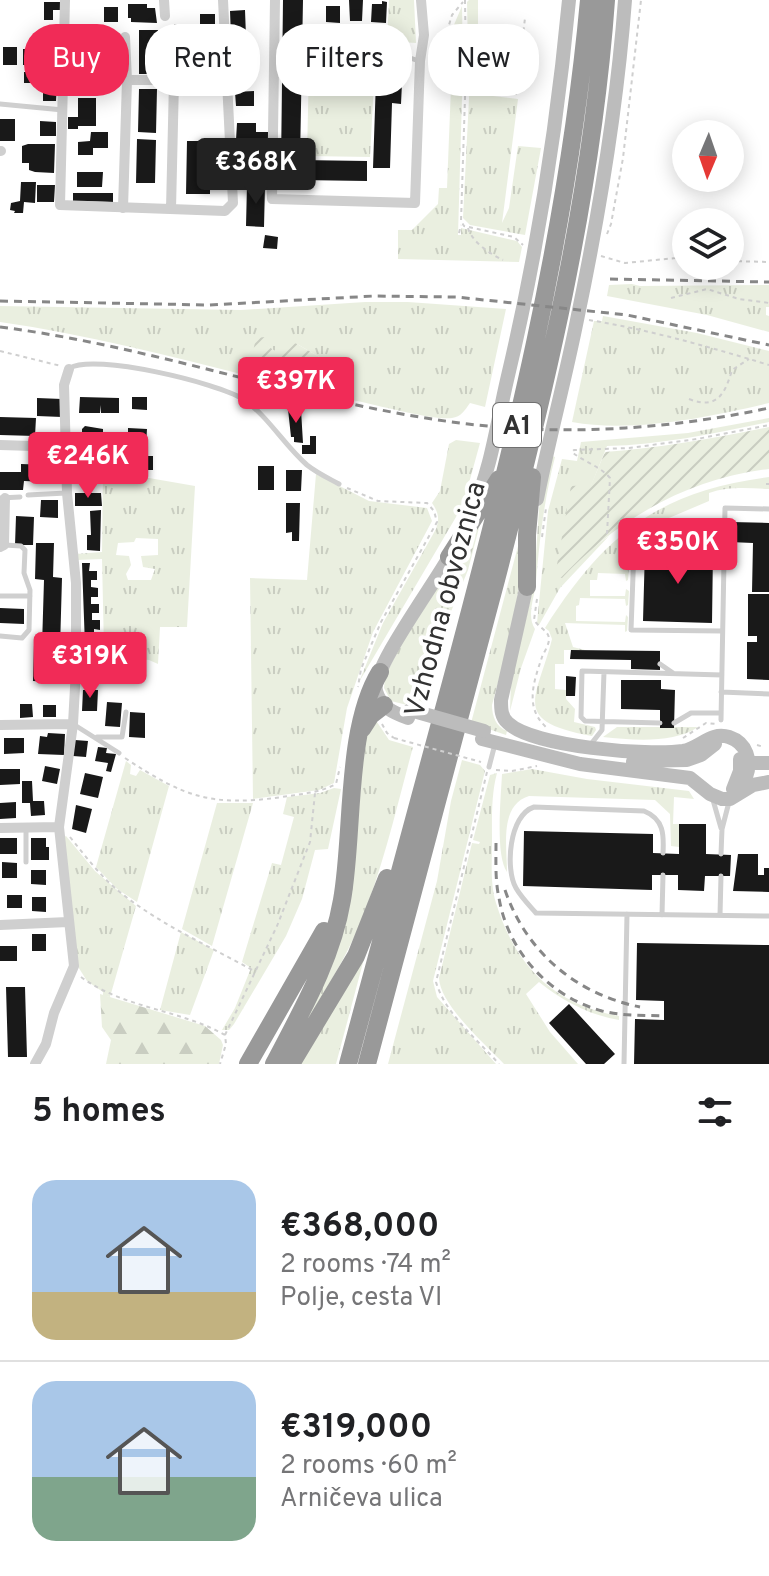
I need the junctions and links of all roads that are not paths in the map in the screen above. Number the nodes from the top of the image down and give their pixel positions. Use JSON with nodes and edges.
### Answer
{"nodes":[{"id":1,"x":65,"y":0,"type":"edge"},
{"id":2,"x":164,"y":0,"type":"edge"},
{"id":3,"x":223,"y":0,"type":"edge"},
{"id":4,"x":275,"y":0,"type":"edge"},
{"id":5,"x":421,"y":0,"type":"edge"},
{"id":6,"x":569,"y":0,"type":"edge"},
{"id":7,"x":625,"y":0,"type":"edge"},
{"id":8,"x":598,"y":3,"type":"edge"},
{"id":9,"x":165,"y":16,"type":"dead end"},
{"id":10,"x":224,"y":24,"type":"edge"},
{"id":11,"x":412,"y":58,"type":"edge"},
{"id":12,"x":420,"y":61,"type":"junction"},
{"id":13,"x":126,"y":96,"type":"edge"},
{"id":14,"x":174,"y":96,"type":"edge"},
{"id":15,"x":228,"y":96,"type":"edge"},
{"id":16,"x":0,"y":104,"type":"edge"},
{"id":17,"x":64,"y":110,"type":"junction"},
{"id":18,"x":123,"y":208,"type":"junction"},
{"id":19,"x":171,"y":209,"type":"junction"},
{"id":20,"x":69,"y":369,"type":"joint"},
{"id":21,"x":544,"y":387,"type":"junction"},
{"id":22,"x":0,"y":445,"type":"edge"},
{"id":23,"x":66,"y":447,"type":"junction"},
{"id":24,"x":66,"y":462,"type":"junction"},
{"id":25,"x":507,"y":466,"type":"junction"},
{"id":26,"x":135,"y":473,"type":"dead end"},
{"id":27,"x":339,"y":484,"type":"road end"},
{"id":28,"x":67,"y":493,"type":"junction"},
{"id":29,"x":28,"y":495,"type":"dead end"},
{"id":30,"x":20,"y":497,"type":"dead end"},
{"id":31,"x":2,"y":498,"type":"edge"},
{"id":32,"x":769,"y":509,"type":"edge"},
{"id":33,"x":724,"y":535,"type":"junction"},
{"id":34,"x":2,"y":546,"type":"edge"},
{"id":35,"x":449,"y":557,"type":"junction"},
{"id":36,"x":533,"y":590,"type":"junction"},
{"id":37,"x":0,"y":596,"type":"edge"},
{"id":38,"x":30,"y":596,"type":"junction"},
{"id":39,"x":722,"y":631,"type":"junction"},
{"id":40,"x":0,"y":636,"type":"edge"},
{"id":41,"x":631,"y":664,"type":"dead end"},
{"id":42,"x":660,"y":664,"type":"dead end"},
{"id":43,"x":380,"y":672,"type":"junction"},
{"id":44,"x":604,"y":672,"type":"junction"},
{"id":45,"x":622,"y":672,"type":"junction"},
{"id":46,"x":674,"y":674,"type":"junction"},
{"id":47,"x":722,"y":675,"type":"junction"},
{"id":48,"x":721,"y":692,"type":"junction"},
{"id":49,"x":769,"y":694,"type":"edge"},
{"id":50,"x":380,"y":710,"type":"junction"},
{"id":51,"x":126,"y":712,"type":"dead end"},
{"id":52,"x":721,"y":716,"type":"junction"},
{"id":53,"x":602,"y":722,"type":"junction"},
{"id":54,"x":660,"y":723,"type":"dead end"},
{"id":55,"x":674,"y":723,"type":"dead end"},
{"id":56,"x":73,"y":724,"type":"junction"},
{"id":57,"x":0,"y":725,"type":"edge"},
{"id":58,"x":727,"y":730,"type":"junction"},
{"id":59,"x":361,"y":731,"type":"junction"},
{"id":60,"x":96,"y":736,"type":"junction"},
{"id":61,"x":487,"y":738,"type":"junction"},
{"id":62,"x":707,"y":741,"type":"junction"},
{"id":63,"x":536,"y":746,"type":"junction"},
{"id":64,"x":582,"y":746,"type":"junction"},
{"id":65,"x":119,"y":753,"type":"road end"},
{"id":66,"x":745,"y":757,"type":"junction"},
{"id":67,"x":767,"y":758,"type":"edge"},
{"id":68,"x":489,"y":767,"type":"road end"},
{"id":69,"x":769,"y":772,"type":"edge"},
{"id":70,"x":746,"y":777,"type":"junction"},
{"id":71,"x":769,"y":782,"type":"edge"},
{"id":72,"x":702,"y":783,"type":"junction"},
{"id":73,"x":732,"y":794,"type":"junction"},
{"id":74,"x":59,"y":825,"type":"junction"},
{"id":75,"x":26,"y":827,"type":"junction"},
{"id":76,"x":0,"y":828,"type":"edge"},
{"id":77,"x":722,"y":829,"type":"junction"},
{"id":78,"x":409,"y":838,"type":"junction"},
{"id":79,"x":348,"y":844,"type":"junction"},
{"id":80,"x":663,"y":853,"type":"dead end"},
{"id":81,"x":721,"y":854,"type":"dead end"},
{"id":82,"x":26,"y":862,"type":"dead end"},
{"id":83,"x":663,"y":875,"type":"dead end"},
{"id":84,"x":721,"y":876,"type":"dead end"},
{"id":85,"x":627,"y":914,"type":"junction"},
{"id":86,"x":662,"y":915,"type":"junction"},
{"id":87,"x":720,"y":915,"type":"junction"},
{"id":88,"x":769,"y":916,"type":"edge"},
{"id":89,"x":68,"y":922,"type":"junction"},
{"id":90,"x":0,"y":925,"type":"edge"},
{"id":91,"x":35,"y":1064,"type":"edge"},
{"id":92,"x":248,"y":1064,"type":"edge"},
{"id":93,"x":274,"y":1064,"type":"edge"},
{"id":94,"x":291,"y":1064,"type":"edge"},
{"id":95,"x":348,"y":1064,"type":"edge"},
{"id":96,"x":367,"y":1064,"type":"edge"},
{"id":97,"x":624,"y":1064,"type":"edge"}],
"edges":[{"from":1,"to":17,"type":"street"},
{"from":2,"to":9,"type":"street"},
{"from":3,"to":10,"type":"street"},
{"from":4,"to":12,"type":"street"},
{"from":5,"to":12,"type":"street"},
{"from":6,"to":35,"type":"main road"},
{"from":7,"to":36,"type":"main road"},
{"from":8,"to":21,"type":"highway","name":"Vzhodna obvoznica","number":"A1"},
{"from":8,"to":25,"type":"highway","name":"Vzhodna obvoznica","number":"A1"},
{"from":11,"to":12,"type":"lane"},
{"from":13,"to":18,"type":"street"},
{"from":14,"to":19,"type":"street"},
{"from":15,"to":19,"type":"street"},
{"from":16,"to":17,"type":"lane"},
{"from":17,"to":18,"type":"street"},
{"from":18,"to":19,"type":"street"},
{"from":20,"to":23,"type":"street"},
{"from":20,"to":27,"type":"lane"},
{"from":21,"to":36,"type":"highway"},
{"from":21,"to":96,"type":"highway","name":"Vzhodna obvoznica","number":"A1"},
{"from":22,"to":23,"type":"street"},
{"from":23,"to":24,"type":"street"},
{"from":24,"to":26,"type":"lane"},
{"from":24,"to":28,"type":"street"},
{"from":25,"to":35,"type":"highway"},
{"from":25,"to":78,"type":"highway","name":"Vzhodna obvoznica","number":"A1"},
{"from":28,"to":29,"type":"lane"},
{"from":28,"to":56,"type":"street"},
{"from":30,"to":31,"type":"lane"},
{"from":31,"to":34,"type":"street"},
{"from":32,"to":33,"type":"lane"},
{"from":33,"to":39,"type":"lane"},
{"from":33,"to":39,"type":"lane"},
{"from":34,"to":38,"type":"lane"},
{"from":35,"to":43,"type":"main road"},
{"from":36,"to":64,"type":"main road"},
{"from":37,"to":38,"type":"lane"},
{"from":38,"to":40,"type":"lane"},
{"from":39,"to":47,"type":"lane"},
{"from":41,"to":45,"type":"lane"},
{"from":42,"to":46,"type":"lane"},
{"from":43,"to":50,"type":"main road"},
{"from":43,"to":59,"type":"highway"},
{"from":44,"to":45,"type":"lane"},
{"from":44,"to":53,"type":"lane"},
{"from":44,"to":53,"type":"lane"},
{"from":45,"to":46,"type":"lane"},
{"from":46,"to":47,"type":"lane"},
{"from":47,"to":48,"type":"lane"},
{"from":48,"to":49,"type":"lane"},
{"from":48,"to":52,"type":"lane"},
{"from":50,"to":59,"type":"highway"},
{"from":50,"to":61,"type":"main road"},
{"from":51,"to":60,"type":"lane"},
{"from":52,"to":55,"type":"lane"},
{"from":52,"to":58,"type":"lane"},
{"from":52,"to":62,"type":"lane"},
{"from":53,"to":54,"type":"lane"},
{"from":53,"to":64,"type":"lane"},
{"from":56,"to":57,"type":"street"},
{"from":56,"to":60,"type":"lane"},
{"from":56,"to":74,"type":"street"},
{"from":58,"to":62,"type":"main road"},
{"from":58,"to":66,"type":"main road"},
{"from":59,"to":79,"type":"highway"},
{"from":60,"to":65,"type":"lane"},
{"from":61,"to":63,"type":"main road"},
{"from":61,"to":68,"type":"lane"},
{"from":61,"to":72,"type":"main road"},
{"from":62,"to":63,"type":"main road"},
{"from":62,"to":64,"type":"main road"},
{"from":62,"to":66,"type":"main road"},
{"from":62,"to":72,"type":"main road"},
{"from":63,"to":64,"type":"main road"},
{"from":66,"to":67,"type":"main road"},
{"from":66,"to":70,"type":"main road"},
{"from":66,"to":73,"type":"main road"},
{"from":69,"to":70,"type":"main road"},
{"from":70,"to":73,"type":"main road"},
{"from":71,"to":73,"type":"main road"},
{"from":72,"to":73,"type":"main road"},
{"from":72,"to":73,"type":"main road"},
{"from":72,"to":77,"type":"lane"},
{"from":73,"to":77,"type":"lane"},
{"from":74,"to":75,"type":"street"},
{"from":74,"to":89,"type":"street"},
{"from":75,"to":76,"type":"street"},
{"from":75,"to":82,"type":"lane"},
{"from":77,"to":81,"type":"lane"},
{"from":78,"to":94,"type":"highway"},
{"from":78,"to":95,"type":"highway","name":"Vzhodna obvoznica","number":"A1"},
{"from":79,"to":92,"type":"highway"},
{"from":79,"to":93,"type":"highway"},
{"from":80,"to":85,"type":"lane"},
{"from":83,"to":86,"type":"lane"},
{"from":84,"to":87,"type":"lane"},
{"from":85,"to":86,"type":"lane"},
{"from":85,"to":97,"type":"lane"},
{"from":86,"to":87,"type":"lane"},
{"from":87,"to":88,"type":"lane"},
{"from":89,"to":90,"type":"street"},
{"from":89,"to":91,"type":"street"}]}
